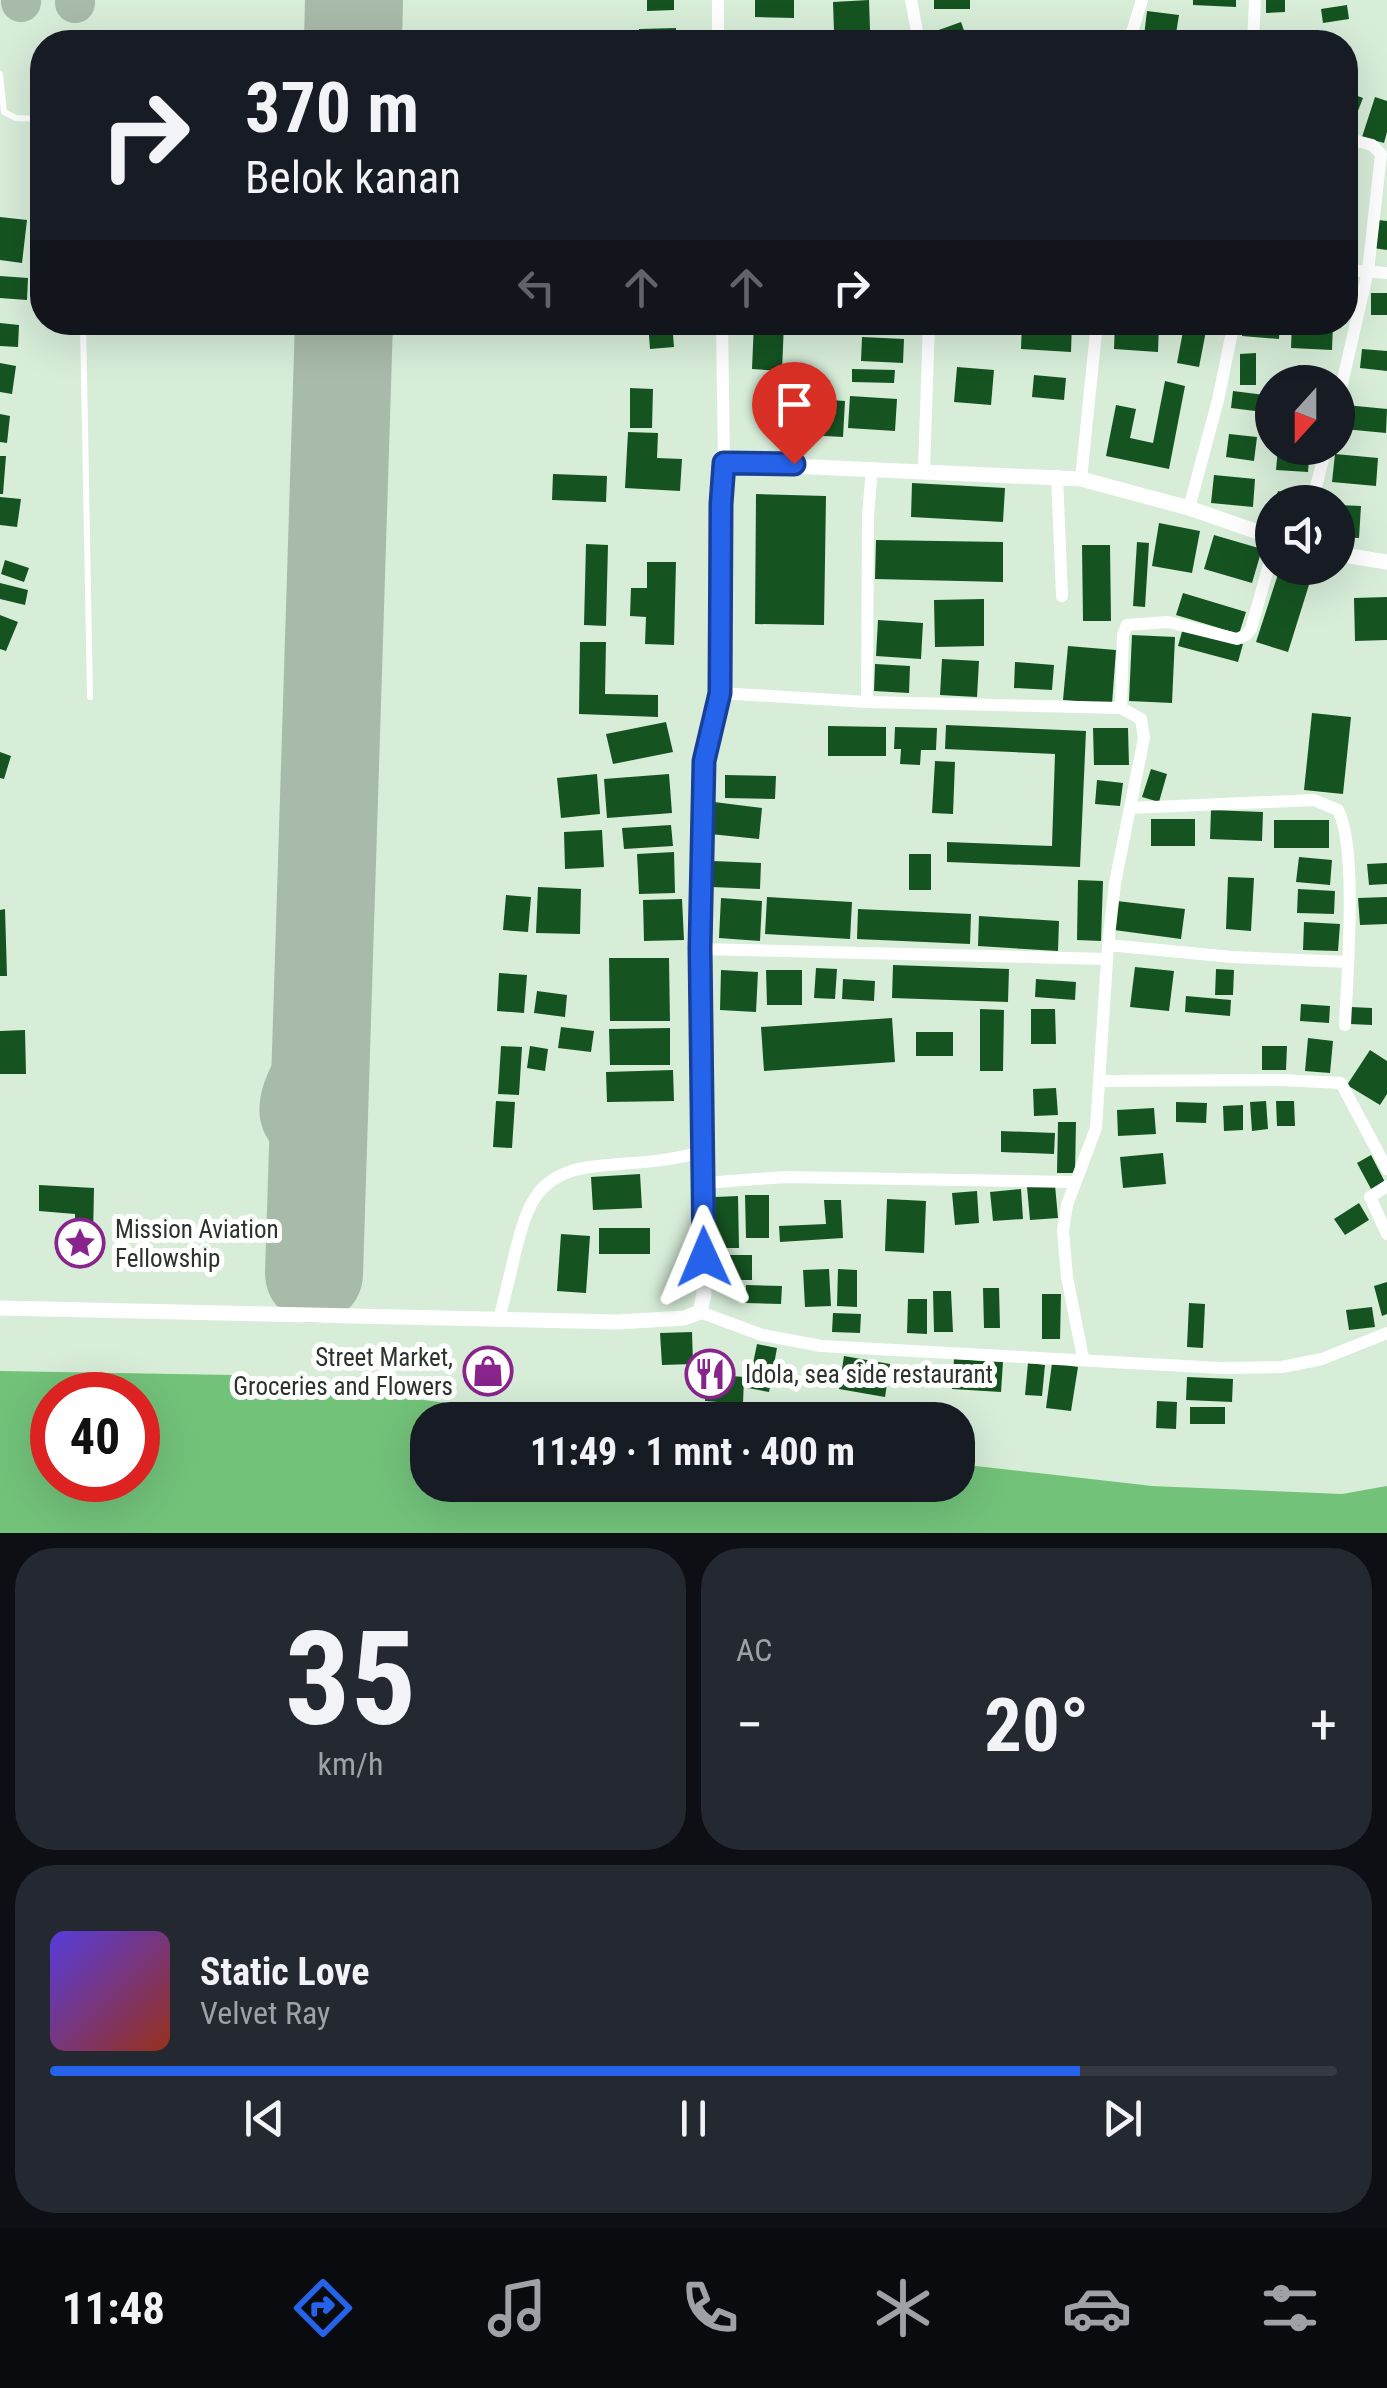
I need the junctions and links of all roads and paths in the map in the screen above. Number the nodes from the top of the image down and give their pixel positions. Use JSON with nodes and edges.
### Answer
{"nodes":[{"id":1,"x":718,"y":0,"type":"edge"},
{"id":2,"x":911,"y":0,"type":"edge"},
{"id":3,"x":1142,"y":0,"type":"edge"},
{"id":4,"x":1255,"y":0,"type":"edge"},
{"id":5,"x":718,"y":30,"type":"edge"},
{"id":6,"x":917,"y":30,"type":"edge"},
{"id":7,"x":1133,"y":30,"type":"edge"},
{"id":8,"x":1254,"y":30,"type":"edge"},
{"id":9,"x":0,"y":74,"type":"edge"},
{"id":10,"x":30,"y":120,"type":"edge"},
{"id":11,"x":1358,"y":141,"type":"edge"},
{"id":12,"x":1358,"y":271,"type":"edge"},
{"id":13,"x":1368,"y":271,"type":"junction"},
{"id":14,"x":1387,"y":272,"type":"edge"},
{"id":15,"x":1358,"y":314,"type":"edge"},
{"id":16,"x":83,"y":335,"type":"edge"},
{"id":17,"x":722,"y":335,"type":"edge"},
{"id":18,"x":929,"y":335,"type":"edge"},
{"id":19,"x":1096,"y":335,"type":"edge"},
{"id":20,"x":1231,"y":335,"type":"edge"},
{"id":21,"x":1353,"y":335,"type":"edge"},
{"id":22,"x":1346,"y":365,"type":"edge"},
{"id":23,"x":724,"y":463,"type":"junction"},
{"id":24,"x":872,"y":468,"type":"junction"},
{"id":25,"x":924,"y":470,"type":"junction"},
{"id":26,"x":1057,"y":476,"type":"junction"},
{"id":27,"x":1081,"y":479,"type":"junction"},
{"id":28,"x":1189,"y":508,"type":"junction"},
{"id":29,"x":1255,"y":531,"type":"edge"},
{"id":30,"x":1355,"y":557,"type":"edge"},
{"id":31,"x":1387,"y":562,"type":"edge"},
{"id":32,"x":1263,"y":585,"type":"edge"},
{"id":33,"x":1062,"y":596,"type":"dead end"},
{"id":34,"x":720,"y":693,"type":"junction"},
{"id":35,"x":90,"y":697,"type":"dead end"},
{"id":36,"x":867,"y":702,"type":"junction"},
{"id":37,"x":1122,"y":708,"type":"junction"},
{"id":38,"x":1130,"y":808,"type":"junction"},
{"id":39,"x":700,"y":948,"type":"junction"},
{"id":40,"x":1108,"y":952,"type":"junction"},
{"id":41,"x":1348,"y":962,"type":"junction"},
{"id":42,"x":1345,"y":1025,"type":"dead end"},
{"id":43,"x":1100,"y":1081,"type":"junction"},
{"id":44,"x":704,"y":1151,"type":"junction"},
{"id":45,"x":676,"y":1160,"type":"junction"},
{"id":46,"x":1387,"y":1169,"type":"edge"},
{"id":47,"x":703,"y":1179,"type":"junction"},
{"id":48,"x":1075,"y":1182,"type":"junction"},
{"id":49,"x":1387,"y":1186,"type":"edge"},
{"id":50,"x":1387,"y":1234,"type":"edge"},
{"id":51,"x":0,"y":1308,"type":"edge"},
{"id":52,"x":700,"y":1312,"type":"junction"},
{"id":53,"x":499,"y":1321,"type":"junction"},
{"id":54,"x":1387,"y":1333,"type":"edge"},
{"id":55,"x":1083,"y":1358,"type":"junction"}],
"edges":[{"from":1,"to":5,"type":"street"},
{"from":2,"to":6,"type":"street"},
{"from":3,"to":7,"type":"street"},
{"from":4,"to":8,"type":"street"},
{"from":9,"to":10,"type":"lane"},
{"from":11,"to":13,"type":"street"},
{"from":12,"to":13,"type":"street"},
{"from":13,"to":14,"type":"street"},
{"from":13,"to":15,"type":"street"},
{"from":16,"to":35,"type":"lane"},
{"from":17,"to":23,"type":"street"},
{"from":18,"to":25,"type":"street"},
{"from":19,"to":27,"type":"street"},
{"from":20,"to":28,"type":"street"},
{"from":21,"to":22,"type":"street"},
{"from":23,"to":24,"type":"street"},
{"from":23,"to":34,"type":"street"},
{"from":24,"to":25,"type":"street"},
{"from":24,"to":36,"type":"street"},
{"from":25,"to":26,"type":"street"},
{"from":26,"to":27,"type":"street"},
{"from":26,"to":33,"type":"street"},
{"from":27,"to":28,"type":"street"},
{"from":28,"to":29,"type":"street"},
{"from":30,"to":31,"type":"street"},
{"from":32,"to":37,"type":"street"},
{"from":34,"to":36,"type":"street"},
{"from":34,"to":39,"type":"street"},
{"from":36,"to":37,"type":"street"},
{"from":37,"to":38,"type":"street"},
{"from":38,"to":40,"type":"street"},
{"from":38,"to":41,"type":"street"},
{"from":39,"to":40,"type":"street"},
{"from":39,"to":44,"type":"street"},
{"from":40,"to":41,"type":"street"},
{"from":40,"to":43,"type":"street"},
{"from":41,"to":42,"type":"street"},
{"from":43,"to":46,"type":"street"},
{"from":43,"to":48,"type":"street"},
{"from":44,"to":45,"type":"street"},
{"from":44,"to":47,"type":"street"},
{"from":45,"to":47,"type":"street"},
{"from":45,"to":53,"type":"street"},
{"from":47,"to":48,"type":"street"},
{"from":47,"to":52,"type":"street"},
{"from":48,"to":55,"type":"street"},
{"from":49,"to":50,"type":"street"},
{"from":51,"to":53,"type":"street"},
{"from":52,"to":53,"type":"street"},
{"from":52,"to":55,"type":"street"},
{"from":54,"to":55,"type":"street"}]}
